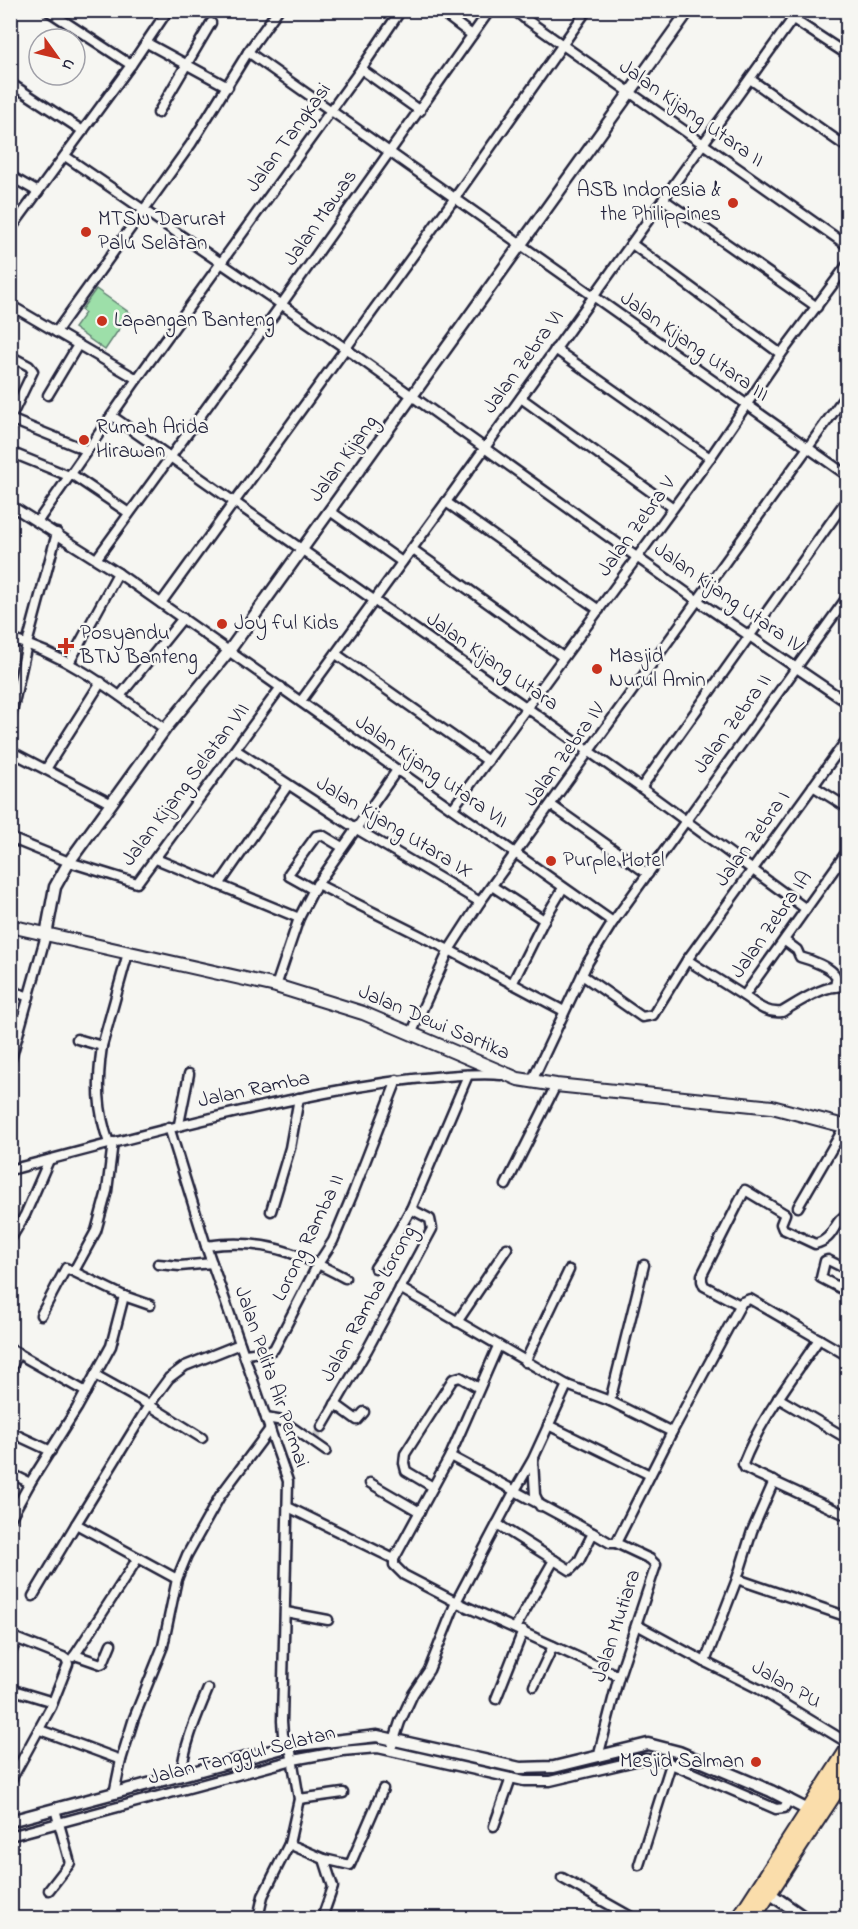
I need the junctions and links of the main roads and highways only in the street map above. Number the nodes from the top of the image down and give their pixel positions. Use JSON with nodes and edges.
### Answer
{"nodes":[{"id":1,"x":10,"y":926,"type":"edge"},
{"id":2,"x":846,"y":1127,"type":"edge"},
{"id":3,"x":848,"y":1749,"type":"edge"},
{"id":4,"x":848,"y":1773,"type":"edge"},
{"id":5,"x":764,"y":1890,"type":"junction"},
{"id":6,"x":739,"y":1918,"type":"edge"},
{"id":7,"x":753,"y":1918,"type":"edge"}],
"edges":[{"from":1,"to":2,"type":"main road","name":"Jalan Dewi Sartika"},
{"from":3,"to":5,"type":"highway"},
{"from":4,"to":5,"type":"highway"},
{"from":5,"to":6,"type":"highway"},
{"from":5,"to":7,"type":"highway"}]}
